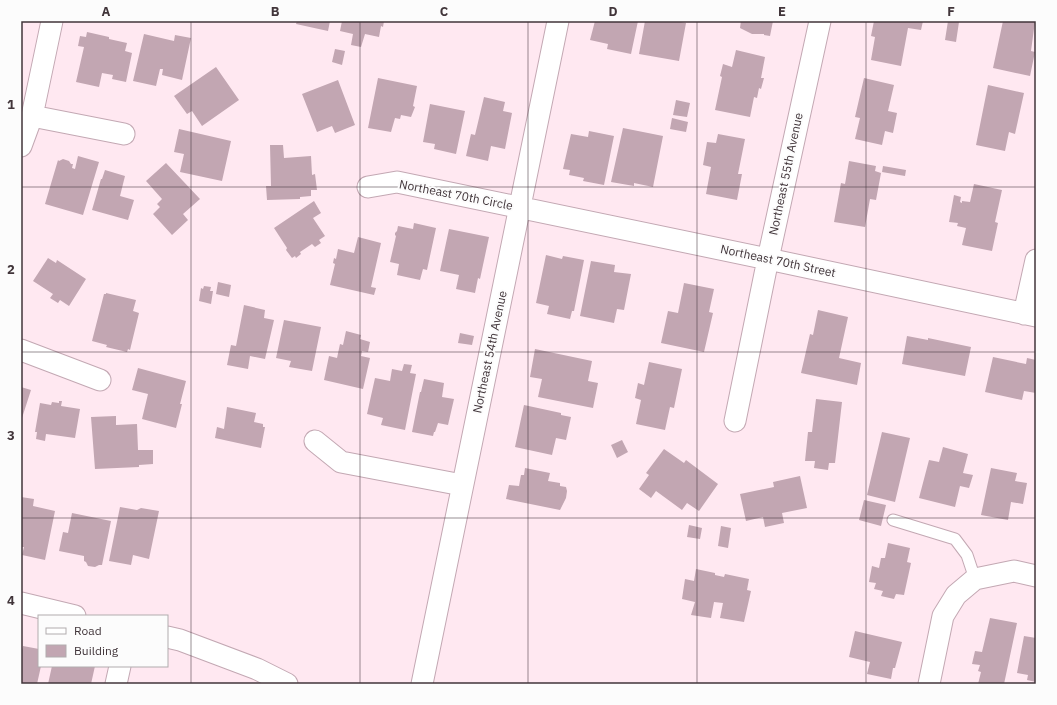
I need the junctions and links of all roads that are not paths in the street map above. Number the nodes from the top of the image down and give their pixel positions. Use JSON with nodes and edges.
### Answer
{"nodes":[{"id":1,"x":52,"y":21,"type":"edge"},
{"id":2,"x":558,"y":21,"type":"edge"},
{"id":3,"x":820,"y":21,"type":"edge"},
{"id":4,"x":32,"y":116,"type":"junction"},
{"id":5,"x":124,"y":134,"type":"dead end"},
{"id":6,"x":21,"y":146,"type":"edge"},
{"id":7,"x":368,"y":187,"type":"dead end"},
{"id":8,"x":520,"y":208,"type":"junction"},
{"id":9,"x":768,"y":259,"type":"junction"},
{"id":10,"x":1036,"y":260,"type":"edge"},
{"id":11,"x":1030,"y":315,"type":"edge"},
{"id":12,"x":21,"y":350,"type":"edge"},
{"id":13,"x":100,"y":380,"type":"dead end"},
{"id":14,"x":735,"y":421,"type":"dead end"},
{"id":15,"x":315,"y":441,"type":"dead end"},
{"id":16,"x":462,"y":485,"type":"junction"},
{"id":17,"x":893,"y":520,"type":"dead end"},
{"id":18,"x":1036,"y":576,"type":"edge"},
{"id":19,"x":975,"y":579,"type":"junction"},
{"id":20,"x":21,"y":604,"type":"edge"},
{"id":21,"x":70,"y":615,"type":"edge"},
{"id":22,"x":168,"y":637,"type":"edge"},
{"id":23,"x":120,"y":667,"type":"edge"},
{"id":24,"x":116,"y":684,"type":"edge"},
{"id":25,"x":287,"y":684,"type":"edge"},
{"id":26,"x":422,"y":684,"type":"edge"},
{"id":27,"x":929,"y":684,"type":"edge"}],
"edges":[{"from":1,"to":4,"type":"street"},
{"from":2,"to":8,"type":"street","name":"Northeast 54th Avenue"},
{"from":3,"to":9,"type":"street","name":"Northeast 55th Avenue"},
{"from":4,"to":5,"type":"street"},
{"from":4,"to":6,"type":"street"},
{"from":7,"to":8,"type":"street","name":"Northeast 70th Circle"},
{"from":8,"to":9,"type":"street","name":"Northeast 70th Street"},
{"from":8,"to":16,"type":"street","name":"Northeast 54th Avenue"},
{"from":9,"to":11,"type":"street","name":"Northeast 70th Street"},
{"from":9,"to":14,"type":"street","name":"Northeast 55th Avenue"},
{"from":10,"to":11,"type":"street"},
{"from":12,"to":13,"type":"street"},
{"from":15,"to":16,"type":"street"},
{"from":16,"to":26,"type":"street","name":"Northeast 54th Avenue"},
{"from":17,"to":19,"type":"lane"},
{"from":18,"to":19,"type":"street"},
{"from":19,"to":27,"type":"street"},
{"from":20,"to":21,"type":"street"},
{"from":22,"to":25,"type":"street"},
{"from":23,"to":24,"type":"street"}]}
